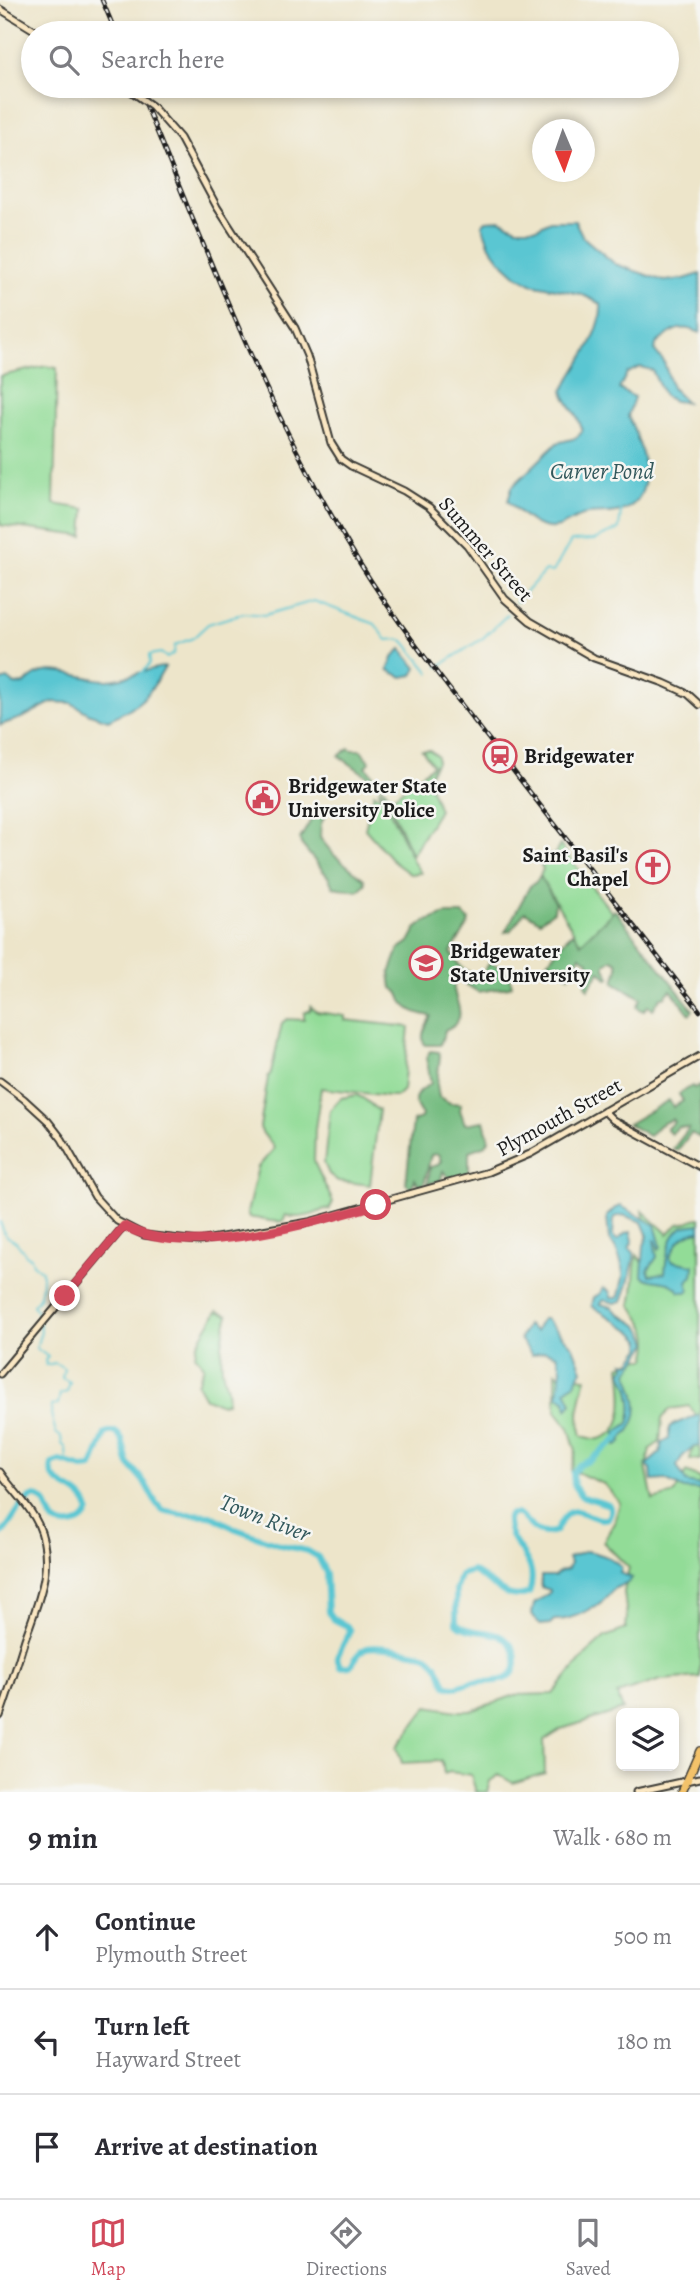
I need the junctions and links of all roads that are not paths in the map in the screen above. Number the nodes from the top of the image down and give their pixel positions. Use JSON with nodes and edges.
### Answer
{"nodes":[{"id":1,"x":0,"y":9,"type":"edge"},
{"id":2,"x":21,"y":22,"type":"edge"},
{"id":3,"x":141,"y":98,"type":"edge"},
{"id":4,"x":700,"y":705,"type":"edge"},
{"id":5,"x":700,"y":1056,"type":"edge"},
{"id":6,"x":0,"y":1081,"type":"edge"},
{"id":7,"x":614,"y":1105,"type":"junction"},
{"id":8,"x":603,"y":1112,"type":"junction"},
{"id":9,"x":621,"y":1125,"type":"junction"},
{"id":10,"x":700,"y":1167,"type":"edge"},
{"id":11,"x":117,"y":1221,"type":"junction"},
{"id":12,"x":124,"y":1226,"type":"junction"},
{"id":13,"x":108,"y":1244,"type":"junction"},
{"id":14,"x":0,"y":1374,"type":"edge"},
{"id":15,"x":0,"y":1472,"type":"edge"},
{"id":16,"x":0,"y":1716,"type":"edge"},
{"id":17,"x":700,"y":1751,"type":"edge"},
{"id":18,"x":700,"y":1778,"type":"edge"},
{"id":19,"x":687,"y":1780,"type":"junction"},
{"id":20,"x":636,"y":1792,"type":"edge"},
{"id":21,"x":682,"y":1792,"type":"edge"}],
"edges":[{"from":1,"to":2,"type":"main road"},
{"from":3,"to":4,"type":"main road","name":"Summer Street","bridge":true},
{"from":5,"to":7,"type":"main road","name":"Plymouth Street"},
{"from":6,"to":11,"type":"main road","name":"Plymouth Street"},
{"from":7,"to":8,"type":"main road","name":"Plymouth Street"},
{"from":7,"to":9,"type":"main road"},
{"from":8,"to":9,"type":"main road"},
{"from":8,"to":12,"type":"main road","name":"Plymouth Street"},
{"from":9,"to":10,"type":"main road"},
{"from":11,"to":12,"type":"main road","name":"Plymouth Street"},
{"from":11,"to":13,"type":"main road"},
{"from":12,"to":13,"type":"main road"},
{"from":13,"to":14,"type":"main road"},
{"from":15,"to":16,"type":"main road"},
{"from":17,"to":19,"type":"main road"},
{"from":18,"to":19,"type":"main road"},
{"from":19,"to":20,"type":"main road"},
{"from":19,"to":21,"type":"main road"}]}
